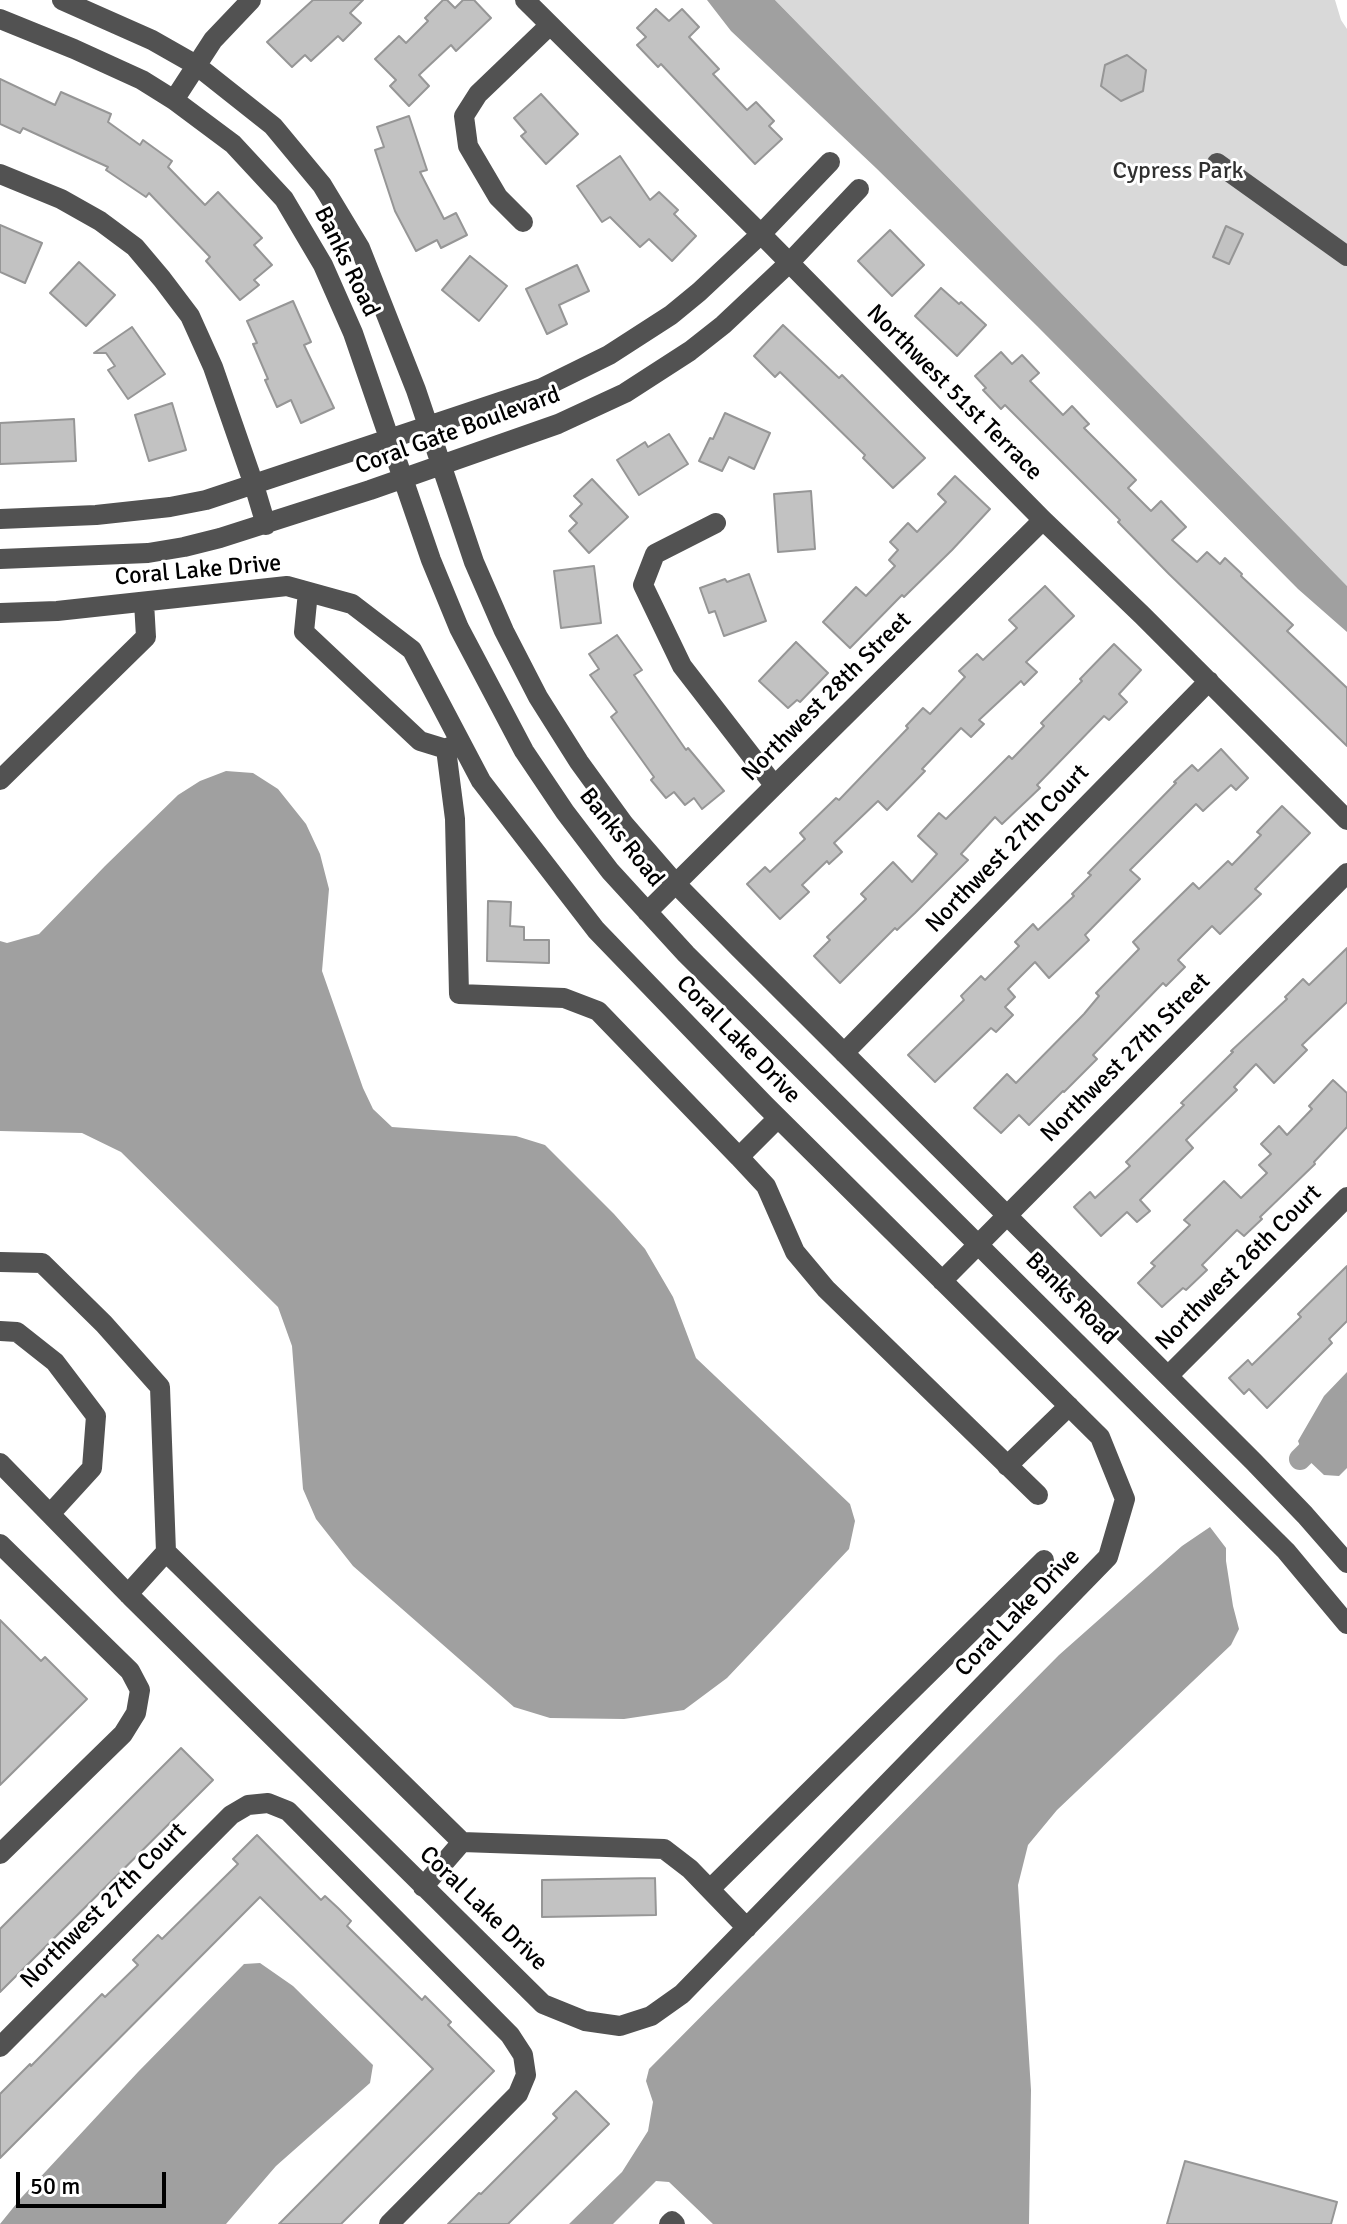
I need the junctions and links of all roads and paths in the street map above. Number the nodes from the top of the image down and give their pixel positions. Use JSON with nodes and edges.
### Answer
{"nodes":[{"id":1,"x":62,"y":0,"type":"edge"},
{"id":2,"x":251,"y":0,"type":"edge"},
{"id":3,"x":525,"y":0,"type":"edge"},
{"id":4,"x":0,"y":19,"type":"edge"},
{"id":5,"x":550,"y":25,"type":"junction"},
{"id":6,"x":196,"y":65,"type":"junction"},
{"id":7,"x":174,"y":100,"type":"junction"},
{"id":8,"x":830,"y":162,"type":"dead end"},
{"id":9,"x":1217,"y":163,"type":"dead end"},
{"id":10,"x":0,"y":174,"type":"edge"},
{"id":11,"x":859,"y":189,"type":"dead end"},
{"id":12,"x":523,"y":222,"type":"dead end"},
{"id":13,"x":761,"y":234,"type":"junction"},
{"id":14,"x":1347,"y":256,"type":"edge"},
{"id":15,"x":789,"y":263,"type":"junction"},
{"id":16,"x":428,"y":427,"type":"junction"},
{"id":17,"x":390,"y":440,"type":"junction"},
{"id":18,"x":441,"y":465,"type":"junction"},
{"id":19,"x":403,"y":478,"type":"junction"},
{"id":20,"x":254,"y":485,"type":"junction"},
{"id":21,"x":0,"y":519,"type":"edge"},
{"id":22,"x":1043,"y":520,"type":"junction"},
{"id":23,"x":716,"y":523,"type":"dead end"},
{"id":24,"x":266,"y":525,"type":"junction"},
{"id":25,"x":0,"y":559,"type":"edge"},
{"id":26,"x":308,"y":592,"type":"junction"},
{"id":27,"x":144,"y":602,"type":"junction"},
{"id":28,"x":0,"y":613,"type":"edge"},
{"id":29,"x":1209,"y":681,"type":"junction"},
{"id":30,"x":453,"y":746,"type":"junction"},
{"id":31,"x":2,"y":774,"type":"edge"},
{"id":32,"x":774,"y":785,"type":"junction"},
{"id":33,"x":1347,"y":820,"type":"edge"},
{"id":34,"x":1347,"y":873,"type":"edge"},
{"id":35,"x":676,"y":884,"type":"junction"},
{"id":36,"x":647,"y":912,"type":"junction"},
{"id":37,"x":844,"y":1053,"type":"junction"},
{"id":38,"x":778,"y":1118,"type":"junction"},
{"id":39,"x":739,"y":1157,"type":"junction"},
{"id":40,"x":1347,"y":1197,"type":"edge"},
{"id":41,"x":1007,"y":1215,"type":"junction"},
{"id":42,"x":978,"y":1244,"type":"junction"},
{"id":43,"x":0,"y":1262,"type":"edge"},
{"id":44,"x":942,"y":1281,"type":"junction"},
{"id":45,"x":0,"y":1331,"type":"edge"},
{"id":46,"x":1168,"y":1376,"type":"junction"},
{"id":47,"x":1069,"y":1406,"type":"junction"},
{"id":48,"x":0,"y":1463,"type":"edge"},
{"id":49,"x":1007,"y":1466,"type":"junction"},
{"id":50,"x":1038,"y":1495,"type":"dead end"},
{"id":51,"x":50,"y":1514,"type":"junction"},
{"id":52,"x":0,"y":1544,"type":"edge"},
{"id":53,"x":166,"y":1552,"type":"junction"},
{"id":54,"x":1044,"y":1560,"type":"dead end"},
{"id":55,"x":1346,"y":1560,"type":"edge"},
{"id":56,"x":128,"y":1594,"type":"junction"},
{"id":57,"x":1347,"y":1624,"type":"edge"},
{"id":58,"x":462,"y":1842,"type":"junction"},
{"id":59,"x":0,"y":1854,"type":"edge"},
{"id":60,"x":423,"y":1887,"type":"junction"},
{"id":61,"x":710,"y":1889,"type":"junction"},
{"id":62,"x":747,"y":1928,"type":"junction"},
{"id":63,"x":0,"y":2047,"type":"edge"},
{"id":64,"x":389,"y":2224,"type":"edge"}],
"edges":[{"from":1,"to":6,"type":"street","name":"Banks Road"},
{"from":2,"to":6,"type":"street"},
{"from":3,"to":5,"type":"street","name":"Northwest 51st Terrace"},
{"from":4,"to":7,"type":"street","name":"Banks Road"},
{"from":5,"to":12,"type":"street"},
{"from":5,"to":13,"type":"street","name":"Northwest 51st Terrace"},
{"from":6,"to":7,"type":"street"},
{"from":6,"to":16,"type":"street","name":"Banks Road"},
{"from":7,"to":17,"type":"street","name":"Banks Road"},
{"from":8,"to":13,"type":"street","name":"Coral Gate Boulevard"},
{"from":9,"to":14,"type":"street"},
{"from":10,"to":20,"type":"street"},
{"from":11,"to":15,"type":"street","name":"Coral Gate Boulevard"},
{"from":13,"to":15,"type":"street","name":"Northwest 51st Terrace"},
{"from":13,"to":16,"type":"street","name":"Coral Gate Boulevard"},
{"from":15,"to":18,"type":"street","name":"Coral Gate Boulevard"},
{"from":15,"to":22,"type":"street","name":"Northwest 51st Terrace"},
{"from":16,"to":17,"type":"street","name":"Coral Gate Boulevard"},
{"from":16,"to":18,"type":"street","name":"Banks Road"},
{"from":17,"to":19,"type":"street","name":"Banks Road"},
{"from":17,"to":20,"type":"street","name":"Coral Gate Boulevard"},
{"from":18,"to":19,"type":"street","name":"Coral Gate Boulevard"},
{"from":18,"to":35,"type":"street","name":"Banks Road"},
{"from":19,"to":24,"type":"street","name":"Coral Gate Boulevard"},
{"from":19,"to":36,"type":"street","name":"Banks Road"},
{"from":20,"to":21,"type":"street","name":"Coral Gate Boulevard"},
{"from":20,"to":24,"type":"street"},
{"from":22,"to":29,"type":"street","name":"Northwest 51st Terrace"},
{"from":22,"to":32,"type":"street","name":"Northwest 28th Street"},
{"from":23,"to":32,"type":"street"},
{"from":24,"to":25,"type":"street","name":"Coral Gate Boulevard"},
{"from":26,"to":27,"type":"street","name":"Coral Lake Drive"},
{"from":26,"to":30,"type":"street","name":"Coral Lake Drive"},
{"from":26,"to":30,"type":"street"},
{"from":27,"to":28,"type":"street","name":"Coral Lake Drive"},
{"from":27,"to":31,"type":"street"},
{"from":29,"to":33,"type":"street","name":"Northwest 51st Terrace"},
{"from":29,"to":37,"type":"street","name":"Northwest 27th Court"},
{"from":30,"to":38,"type":"street","name":"Coral Lake Drive"},
{"from":30,"to":39,"type":"street"},
{"from":32,"to":35,"type":"street","name":"Northwest 28th Street"},
{"from":34,"to":41,"type":"street","name":"Northwest 27th Street"},
{"from":35,"to":36,"type":"street","name":"Northwest 28th Street"},
{"from":35,"to":37,"type":"street","name":"Banks Road"},
{"from":36,"to":42,"type":"street","name":"Banks Road"},
{"from":37,"to":41,"type":"street","name":"Banks Road"},
{"from":38,"to":39,"type":"street"},
{"from":38,"to":44,"type":"street","name":"Coral Lake Drive"},
{"from":39,"to":49,"type":"street"},
{"from":40,"to":46,"type":"street","name":"Northwest 26th Court"},
{"from":41,"to":42,"type":"street","name":"Northwest 27th Street"},
{"from":41,"to":46,"type":"street","name":"Banks Road"},
{"from":42,"to":44,"type":"street","name":"Northwest 27th Street"},
{"from":42,"to":57,"type":"street","name":"Banks Road"},
{"from":43,"to":53,"type":"street"},
{"from":44,"to":47,"type":"street","name":"Coral Lake Drive"},
{"from":45,"to":51,"type":"street"},
{"from":46,"to":55,"type":"street","name":"Banks Road"},
{"from":47,"to":49,"type":"street"},
{"from":47,"to":62,"type":"street","name":"Coral Lake Drive"},
{"from":48,"to":51,"type":"street","name":"Coral Lake Drive"},
{"from":49,"to":50,"type":"street"},
{"from":51,"to":56,"type":"street","name":"Coral Lake Drive"},
{"from":52,"to":59,"type":"street"},
{"from":53,"to":56,"type":"street"},
{"from":53,"to":58,"type":"street"},
{"from":54,"to":61,"type":"street"},
{"from":56,"to":60,"type":"street","name":"Coral Lake Drive"},
{"from":58,"to":60,"type":"street"},
{"from":58,"to":61,"type":"street"},
{"from":60,"to":62,"type":"street","name":"Coral Lake Drive"},
{"from":61,"to":62,"type":"street"},
{"from":63,"to":64,"type":"street","name":"Northwest 27th Court"}]}
